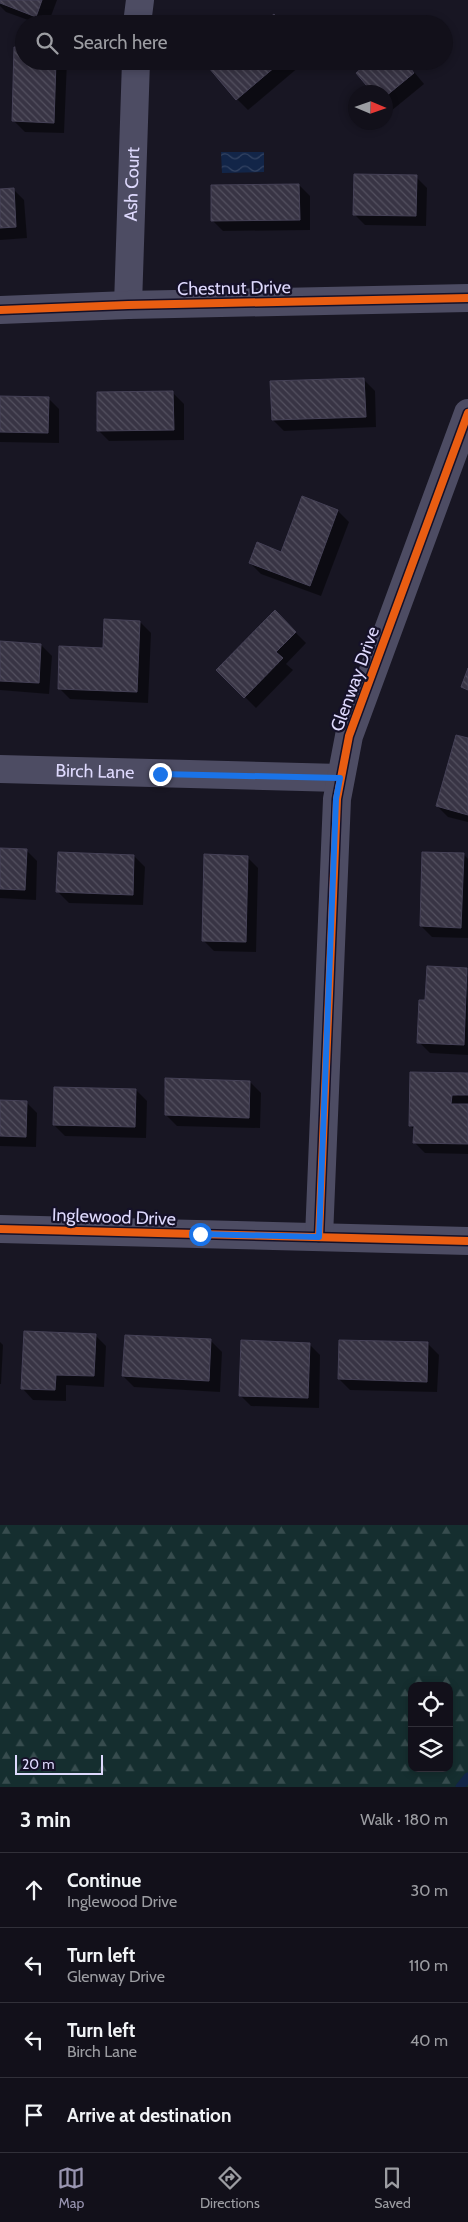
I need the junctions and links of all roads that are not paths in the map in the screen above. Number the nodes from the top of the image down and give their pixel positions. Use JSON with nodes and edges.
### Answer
{"nodes":[{"id":1,"x":140,"y":0,"type":"edge"},
{"id":2,"x":138,"y":15,"type":"edge"},
{"id":3,"x":136,"y":70,"type":"edge"},
{"id":4,"x":468,"y":298,"type":"edge"},
{"id":5,"x":128,"y":305,"type":"junction"},
{"id":6,"x":0,"y":310,"type":"edge"},
{"id":7,"x":468,"y":413,"type":"edge"},
{"id":8,"x":0,"y":769,"type":"edge"},
{"id":9,"x":340,"y":778,"type":"junction"},
{"id":10,"x":0,"y":1228,"type":"edge"},
{"id":11,"x":319,"y":1237,"type":"junction"},
{"id":12,"x":468,"y":1241,"type":"edge"}],
"edges":[{"from":1,"to":2,"type":"street"},
{"from":3,"to":5,"type":"street","name":"Ash Court"},
{"from":4,"to":5,"type":"street","name":"Chestnut Drive"},
{"from":5,"to":6,"type":"street","name":"Chestnut Drive"},
{"from":7,"to":9,"type":"street","name":"Glenway Drive"},
{"from":8,"to":9,"type":"street","name":"Birch Lane"},
{"from":9,"to":11,"type":"street","name":"Glenway Drive"},
{"from":10,"to":11,"type":"street","name":"Inglewood Drive"},
{"from":11,"to":12,"type":"street","name":"Inglewood Drive"}]}
